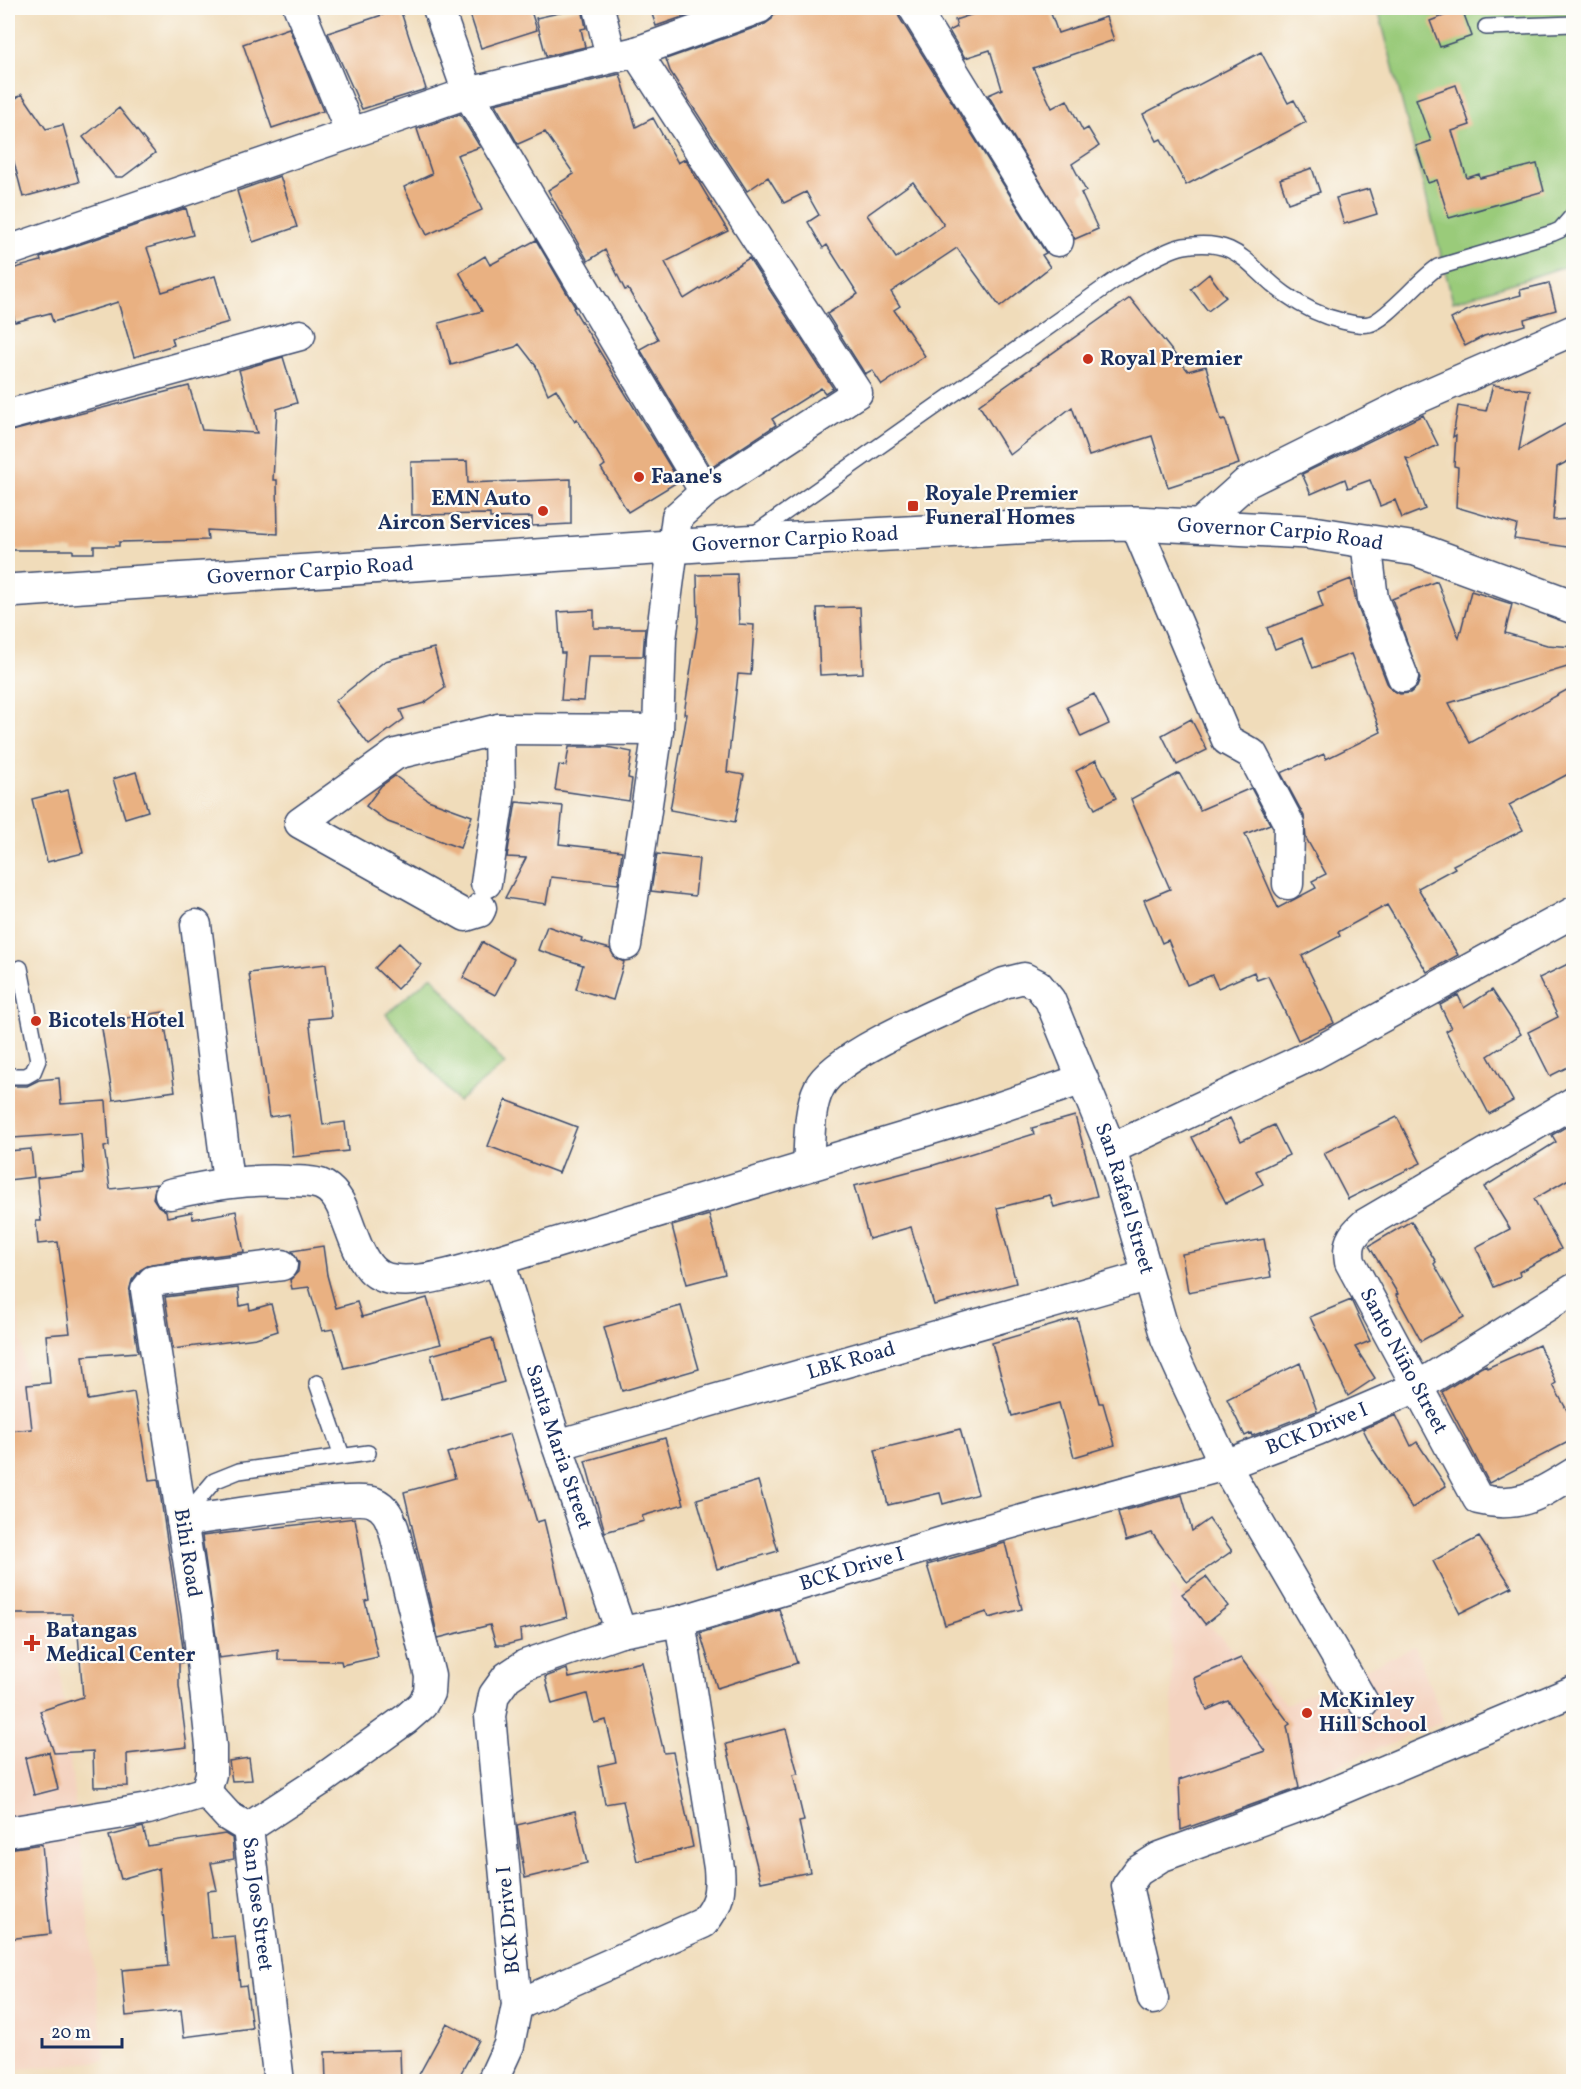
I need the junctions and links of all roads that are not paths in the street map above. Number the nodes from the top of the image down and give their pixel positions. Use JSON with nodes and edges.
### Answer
{"nodes":[{"id":1,"x":299,"y":8,"type":"edge"},
{"id":2,"x":438,"y":8,"type":"edge"},
{"id":3,"x":599,"y":8,"type":"edge"},
{"id":4,"x":759,"y":8,"type":"edge"},
{"id":5,"x":915,"y":8,"type":"edge"},
{"id":6,"x":1574,"y":24,"type":"edge"},
{"id":7,"x":1486,"y":27,"type":"dead end"},
{"id":8,"x":623,"y":54,"type":"junction"},
{"id":9,"x":468,"y":93,"type":"junction"},
{"id":10,"x":351,"y":133,"type":"junction"},
{"id":11,"x":1574,"y":214,"type":"edge"},
{"id":12,"x":1058,"y":241,"type":"dead end"},
{"id":13,"x":8,"y":251,"type":"edge"},
{"id":14,"x":1574,"y":330,"type":"edge"},
{"id":15,"x":300,"y":335,"type":"dead end"},
{"id":16,"x":8,"y":415,"type":"edge"},
{"id":17,"x":705,"y":492,"type":"junction"},
{"id":18,"x":1135,"y":523,"type":"junction"},
{"id":19,"x":1199,"y":525,"type":"junction"},
{"id":20,"x":1366,"y":541,"type":"junction"},
{"id":21,"x":744,"y":542,"type":"junction"},
{"id":22,"x":671,"y":547,"type":"junction"},
{"id":23,"x":8,"y":591,"type":"edge"},
{"id":24,"x":1574,"y":607,"type":"edge"},
{"id":25,"x":1403,"y":677,"type":"dead end"},
{"id":26,"x":499,"y":729,"type":"junction"},
{"id":27,"x":658,"y":730,"type":"junction"},
{"id":28,"x":1288,"y":884,"type":"dead end"},
{"id":29,"x":1574,"y":912,"type":"edge"},
{"id":30,"x":196,"y":924,"type":"dead end"},
{"id":31,"x":626,"y":945,"type":"dead end"},
{"id":32,"x":20,"y":968,"type":"dead end"},
{"id":33,"x":8,"y":1076,"type":"edge"},
{"id":34,"x":1083,"y":1079,"type":"junction"},
{"id":35,"x":1574,"y":1102,"type":"edge"},
{"id":36,"x":1111,"y":1149,"type":"junction"},
{"id":37,"x":808,"y":1165,"type":"junction"},
{"id":38,"x":228,"y":1182,"type":"junction"},
{"id":39,"x":170,"y":1194,"type":"dead end"},
{"id":40,"x":499,"y":1260,"type":"junction"},
{"id":41,"x":282,"y":1265,"type":"dead end"},
{"id":42,"x":1146,"y":1276,"type":"junction"},
{"id":43,"x":1574,"y":1289,"type":"edge"},
{"id":44,"x":317,"y":1383,"type":"dead end"},
{"id":45,"x":1417,"y":1387,"type":"junction"},
{"id":46,"x":556,"y":1445,"type":"junction"},
{"id":47,"x":368,"y":1453,"type":"dead end"},
{"id":48,"x":342,"y":1456,"type":"junction"},
{"id":49,"x":1225,"y":1465,"type":"junction"},
{"id":50,"x":1574,"y":1473,"type":"edge"},
{"id":51,"x":181,"y":1516,"type":"junction"},
{"id":52,"x":680,"y":1621,"type":"junction"},
{"id":53,"x":621,"y":1632,"type":"junction"},
{"id":54,"x":1574,"y":1691,"type":"edge"},
{"id":55,"x":1363,"y":1702,"type":"dead end"},
{"id":56,"x":206,"y":1792,"type":"junction"},
{"id":57,"x":248,"y":1828,"type":"junction"},
{"id":58,"x":8,"y":1832,"type":"edge"},
{"id":59,"x":1153,"y":1999,"type":"dead end"},
{"id":60,"x":517,"y":2005,"type":"junction"},
{"id":61,"x":279,"y":2082,"type":"edge"},
{"id":62,"x":492,"y":2082,"type":"edge"}],
"edges":[{"from":1,"to":10,"type":"street"},
{"from":2,"to":9,"type":"street"},
{"from":3,"to":8,"type":"street"},
{"from":4,"to":8,"type":"street"},
{"from":5,"to":12,"type":"street"},
{"from":6,"to":7,"type":"lane"},
{"from":8,"to":9,"type":"street"},
{"from":8,"to":17,"type":"street"},
{"from":9,"to":10,"type":"street"},
{"from":9,"to":17,"type":"street"},
{"from":10,"to":13,"type":"street"},
{"from":11,"to":21,"type":"lane"},
{"from":14,"to":19,"type":"street"},
{"from":15,"to":16,"type":"street"},
{"from":17,"to":22,"type":"street"},
{"from":18,"to":19,"type":"main road","name":"Governor Carpio Road"},
{"from":18,"to":21,"type":"main road","name":"Governor Carpio Road"},
{"from":18,"to":28,"type":"street"},
{"from":19,"to":20,"type":"main road","name":"Governor Carpio Road"},
{"from":20,"to":24,"type":"main road","name":"Governor Carpio Road"},
{"from":20,"to":25,"type":"street"},
{"from":21,"to":22,"type":"main road","name":"Governor Carpio Road"},
{"from":22,"to":23,"type":"main road","name":"Governor Carpio Road"},
{"from":22,"to":27,"type":"street"},
{"from":26,"to":26,"type":"street"},
{"from":26,"to":27,"type":"street"},
{"from":27,"to":31,"type":"street"},
{"from":29,"to":36,"type":"street"},
{"from":30,"to":38,"type":"street"},
{"from":32,"to":33,"type":"lane"},
{"from":34,"to":36,"type":"street","name":"San Rafael Street"},
{"from":34,"to":37,"type":"street"},
{"from":34,"to":37,"type":"street","name":"San Rafael Street"},
{"from":35,"to":45,"type":"street","name":"Santo Niño Street"},
{"from":36,"to":42,"type":"street","name":"San Rafael Street"},
{"from":37,"to":40,"type":"street"},
{"from":38,"to":39,"type":"street"},
{"from":38,"to":40,"type":"street"},
{"from":40,"to":46,"type":"street","name":"Santa Maria Street"},
{"from":41,"to":51,"type":"street","name":"Bihi Road"},
{"from":42,"to":46,"type":"street","name":"LBK Road"},
{"from":42,"to":49,"type":"street","name":"San Rafael Street"},
{"from":43,"to":45,"type":"street","name":"BCK Drive I"},
{"from":44,"to":48,"type":"lane"},
{"from":45,"to":49,"type":"street","name":"BCK Drive I"},
{"from":45,"to":50,"type":"street","name":"Santo Niño Street"},
{"from":46,"to":53,"type":"street","name":"Santa Maria Street"},
{"from":47,"to":48,"type":"lane"},
{"from":48,"to":51,"type":"lane"},
{"from":49,"to":52,"type":"street","name":"BCK Drive I"},
{"from":49,"to":55,"type":"street","name":"San Rafael Street"},
{"from":51,"to":56,"type":"street","name":"Bihi Road"},
{"from":51,"to":57,"type":"street","name":"San Jose Street"},
{"from":52,"to":53,"type":"street","name":"BCK Drive I"},
{"from":52,"to":60,"type":"street"},
{"from":53,"to":60,"type":"street","name":"BCK Drive I"},
{"from":54,"to":59,"type":"street"},
{"from":56,"to":57,"type":"street"},
{"from":56,"to":58,"type":"street"},
{"from":57,"to":61,"type":"street","name":"San Jose Street"},
{"from":60,"to":62,"type":"street","name":"BCK Drive I"}]}
